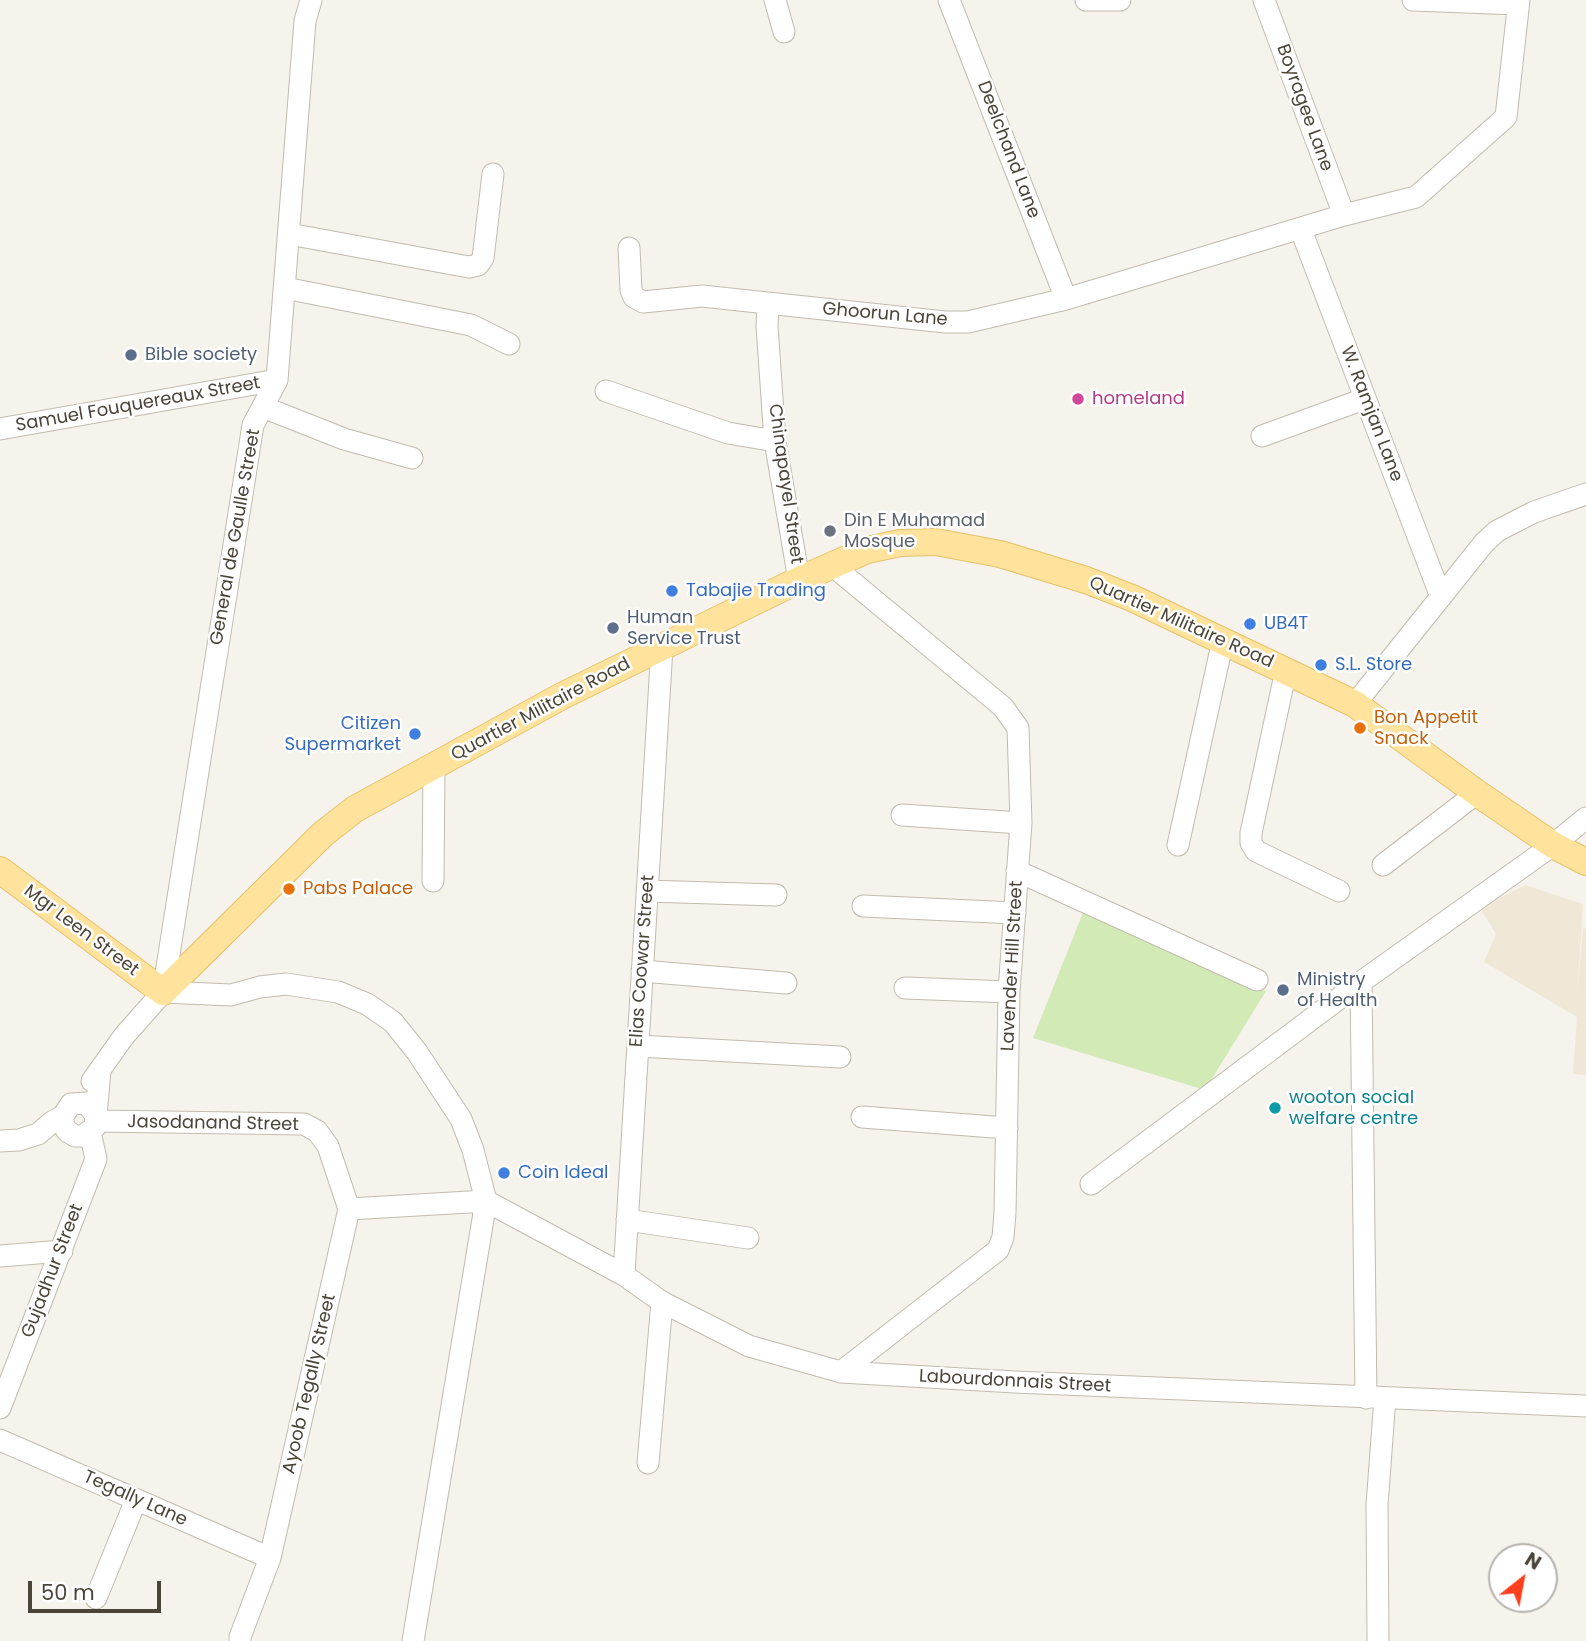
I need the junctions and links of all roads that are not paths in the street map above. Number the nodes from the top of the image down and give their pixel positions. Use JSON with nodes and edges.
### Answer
{"nodes":[{"id":1,"x":311,"y":0,"type":"edge"},
{"id":2,"x":775,"y":0,"type":"edge"},
{"id":3,"x":949,"y":0,"type":"edge"},
{"id":4,"x":1086,"y":0,"type":"edge"},
{"id":5,"x":1119,"y":0,"type":"edge"},
{"id":6,"x":1264,"y":0,"type":"edge"},
{"id":7,"x":1413,"y":0,"type":"edge"},
{"id":8,"x":1518,"y":2,"type":"edge"},
{"id":9,"x":784,"y":32,"type":"dead end"},
{"id":10,"x":493,"y":174,"type":"dead end"},
{"id":11,"x":1344,"y":215,"type":"junction"},
{"id":12,"x":1301,"y":230,"type":"junction"},
{"id":13,"x":289,"y":234,"type":"junction"},
{"id":14,"x":629,"y":248,"type":"dead end"},
{"id":15,"x":285,"y":288,"type":"junction"},
{"id":16,"x":1066,"y":299,"type":"junction"},
{"id":17,"x":768,"y":304,"type":"junction"},
{"id":18,"x":509,"y":344,"type":"dead end"},
{"id":19,"x":277,"y":380,"type":"junction"},
{"id":20,"x":606,"y":391,"type":"dead end"},
{"id":21,"x":1364,"y":399,"type":"junction"},
{"id":22,"x":263,"y":407,"type":"junction"},
{"id":23,"x":0,"y":429,"type":"edge"},
{"id":24,"x":1262,"y":436,"type":"dead end"},
{"id":25,"x":775,"y":442,"type":"junction"},
{"id":26,"x":412,"y":458,"type":"dead end"},
{"id":27,"x":1586,"y":494,"type":"edge"},
{"id":28,"x":833,"y":566,"type":"junction"},
{"id":29,"x":799,"y":580,"type":"junction"},
{"id":30,"x":1441,"y":597,"type":"junction"},
{"id":31,"x":1223,"y":640,"type":"junction"},
{"id":32,"x":662,"y":647,"type":"junction"},
{"id":33,"x":1286,"y":670,"type":"junction"},
{"id":34,"x":1355,"y":704,"type":"junction"},
{"id":35,"x":434,"y":766,"type":"junction"},
{"id":36,"x":1477,"y":793,"type":"junction"},
{"id":37,"x":902,"y":815,"type":"dead end"},
{"id":38,"x":1586,"y":818,"type":"edge"},
{"id":39,"x":1021,"y":823,"type":"junction"},
{"id":40,"x":1178,"y":845,"type":"dead end"},
{"id":41,"x":1553,"y":845,"type":"junction"},
{"id":42,"x":1586,"y":862,"type":"edge"},
{"id":43,"x":1383,"y":865,"type":"dead end"},
{"id":44,"x":0,"y":870,"type":"edge"},
{"id":45,"x":1017,"y":871,"type":"junction"},
{"id":46,"x":433,"y":881,"type":"dead end"},
{"id":47,"x":647,"y":891,"type":"junction"},
{"id":48,"x":1339,"y":891,"type":"dead end"},
{"id":49,"x":776,"y":895,"type":"dead end"},
{"id":50,"x":863,"y":906,"type":"dead end"},
{"id":51,"x":1014,"y":913,"type":"junction"},
{"id":52,"x":642,"y":971,"type":"junction"},
{"id":53,"x":1257,"y":980,"type":"dead end"},
{"id":54,"x":1361,"y":982,"type":"junction"},
{"id":55,"x":786,"y":983,"type":"dead end"},
{"id":56,"x":905,"y":988,"type":"dead end"},
{"id":57,"x":163,"y":992,"type":"junction"},
{"id":58,"x":1009,"y":992,"type":"junction"},
{"id":59,"x":638,"y":1046,"type":"junction"},
{"id":60,"x":840,"y":1058,"type":"dead end"},
{"id":61,"x":100,"y":1071,"type":"junction"},
{"id":62,"x":67,"y":1110,"type":"junction"},
{"id":63,"x":862,"y":1117,"type":"dead end"},
{"id":64,"x":94,"y":1122,"type":"junction"},
{"id":65,"x":1007,"y":1128,"type":"junction"},
{"id":66,"x":0,"y":1141,"type":"edge"},
{"id":67,"x":1091,"y":1184,"type":"dead end"},
{"id":68,"x":486,"y":1200,"type":"junction"},
{"id":69,"x":349,"y":1209,"type":"junction"},
{"id":70,"x":627,"y":1220,"type":"junction"},
{"id":71,"x":748,"y":1238,"type":"dead end"},
{"id":72,"x":62,"y":1251,"type":"junction"},
{"id":73,"x":0,"y":1256,"type":"edge"},
{"id":74,"x":624,"y":1275,"type":"junction"},
{"id":75,"x":662,"y":1302,"type":"junction"},
{"id":76,"x":841,"y":1373,"type":"junction"},
{"id":77,"x":1375,"y":1398,"type":"junction"},
{"id":78,"x":1586,"y":1406,"type":"edge"},
{"id":79,"x":0,"y":1408,"type":"edge"},
{"id":80,"x":0,"y":1440,"type":"edge"},
{"id":81,"x":648,"y":1463,"type":"dead end"},
{"id":82,"x":136,"y":1500,"type":"junction"},
{"id":83,"x":270,"y":1558,"type":"junction"},
{"id":84,"x":96,"y":1598,"type":"dead end"},
{"id":85,"x":240,"y":1641,"type":"edge"},
{"id":86,"x":413,"y":1641,"type":"edge"},
{"id":87,"x":1378,"y":1641,"type":"edge"}],
"edges":[{"from":1,"to":13,"type":"street","name":"General de Gaulle Street"},
{"from":2,"to":9,"type":"street"},
{"from":3,"to":16,"type":"street","name":"Deelchand Lane"},
{"from":4,"to":5,"type":"street"},
{"from":6,"to":11,"type":"street","name":"Boyragee Lane"},
{"from":7,"to":8,"type":"street"},
{"from":8,"to":11,"type":"street","name":"Ghoorun Lane"},
{"from":10,"to":13,"type":"street"},
{"from":11,"to":12,"type":"street","name":"Ghoorun Lane"},
{"from":12,"to":16,"type":"street","name":"Ghoorun Lane"},
{"from":12,"to":21,"type":"street","name":"W. Ramjan Lane"},
{"from":13,"to":15,"type":"street","name":"General de Gaulle Street"},
{"from":14,"to":17,"type":"street","name":"Ghoorun Lane"},
{"from":15,"to":18,"type":"street"},
{"from":15,"to":19,"type":"street","name":"General de Gaulle Street"},
{"from":16,"to":17,"type":"street","name":"Ghoorun Lane"},
{"from":17,"to":25,"type":"street","name":"Chinapayel Street"},
{"from":19,"to":22,"type":"street","name":"General de Gaulle Street"},
{"from":19,"to":23,"type":"street","name":"Samuel Fouquereaux Street"},
{"from":20,"to":25,"type":"street"},
{"from":21,"to":24,"type":"street"},
{"from":21,"to":30,"type":"street","name":"W. Ramjan Lane"},
{"from":22,"to":26,"type":"street"},
{"from":22,"to":57,"type":"street","name":"General de Gaulle Street"},
{"from":25,"to":29,"type":"street","name":"Chinapayel Street"},
{"from":27,"to":30,"type":"street"},
{"from":28,"to":29,"type":"main road","name":"Quartier Militaire Road"},
{"from":28,"to":31,"type":"main road","name":"Quartier Militaire Road"},
{"from":28,"to":39,"type":"street","name":"Lavender Hill Street"},
{"from":29,"to":32,"type":"main road","name":"Quartier Militaire Road"},
{"from":30,"to":34,"type":"street"},
{"from":31,"to":33,"type":"main road","name":"Quartier Militaire Road"},
{"from":31,"to":40,"type":"street"},
{"from":32,"to":35,"type":"main road","name":"Quartier Militaire Road"},
{"from":32,"to":47,"type":"street","name":"Elias Coowar Street"},
{"from":33,"to":34,"type":"main road","name":"Quartier Militaire Road"},
{"from":33,"to":48,"type":"street"},
{"from":34,"to":36,"type":"main road","name":"Quartier Militaire Road"},
{"from":35,"to":46,"type":"street"},
{"from":35,"to":57,"type":"main road","name":"Quartier Militaire Road"},
{"from":36,"to":41,"type":"main road","name":"Quartier Militaire Road"},
{"from":36,"to":43,"type":"street"},
{"from":37,"to":39,"type":"street"},
{"from":38,"to":41,"type":"street"},
{"from":39,"to":45,"type":"street","name":"Lavender Hill Street"},
{"from":41,"to":42,"type":"main road","name":"Quartier Militaire Road"},
{"from":41,"to":54,"type":"street"},
{"from":44,"to":57,"type":"main road","name":"Mgr Leen Street"},
{"from":45,"to":51,"type":"street","name":"Lavender Hill Street"},
{"from":45,"to":53,"type":"street"},
{"from":47,"to":49,"type":"street"},
{"from":47,"to":52,"type":"street","name":"Elias Coowar Street"},
{"from":50,"to":51,"type":"street"},
{"from":51,"to":58,"type":"street","name":"Lavender Hill Street"},
{"from":52,"to":55,"type":"street"},
{"from":52,"to":59,"type":"street","name":"Elias Coowar Street"},
{"from":54,"to":67,"type":"street"},
{"from":54,"to":77,"type":"street"},
{"from":56,"to":58,"type":"street"},
{"from":57,"to":61,"type":"street","name":"Quartier Militaire Road"},
{"from":57,"to":68,"type":"street"},
{"from":58,"to":65,"type":"street","name":"Lavender Hill Street"},
{"from":59,"to":60,"type":"street"},
{"from":59,"to":70,"type":"street","name":"Elias Coowar Street"},
{"from":61,"to":62,"type":"street","name":"Quartier Militaire Road"},
{"from":61,"to":64,"type":"street","name":"Quartier Militaire Road"},
{"from":62,"to":64,"type":"street"},
{"from":62,"to":64,"type":"street"},
{"from":62,"to":66,"type":"street","name":"Quartier Militaire Road"},
{"from":63,"to":65,"type":"street"},
{"from":64,"to":69,"type":"street","name":"Jasodanand Street"},
{"from":64,"to":72,"type":"street","name":"Gujadhur Street"},
{"from":65,"to":76,"type":"street","name":"Lavender Hill Street"},
{"from":68,"to":69,"type":"street"},
{"from":68,"to":74,"type":"street","name":"Labourdonnais Street"},
{"from":68,"to":86,"type":"street"},
{"from":69,"to":83,"type":"street","name":"Ayoob Tegally Street"},
{"from":70,"to":71,"type":"street"},
{"from":70,"to":74,"type":"street","name":"Elias Coowar Street"},
{"from":72,"to":73,"type":"street"},
{"from":72,"to":79,"type":"street","name":"Gujadhur Street"},
{"from":74,"to":75,"type":"street","name":"Labourdonnais Street"},
{"from":75,"to":76,"type":"street","name":"Labourdonnais Street"},
{"from":75,"to":81,"type":"street"},
{"from":76,"to":77,"type":"street","name":"Labourdonnais Street"},
{"from":77,"to":78,"type":"street","name":"Labourdonnais Street"},
{"from":77,"to":87,"type":"street"},
{"from":80,"to":82,"type":"street","name":"Tegally Lane"},
{"from":82,"to":83,"type":"street","name":"Tegally Lane"},
{"from":82,"to":84,"type":"street"},
{"from":83,"to":85,"type":"street","name":"Ayoob Tegally Street"}]}
